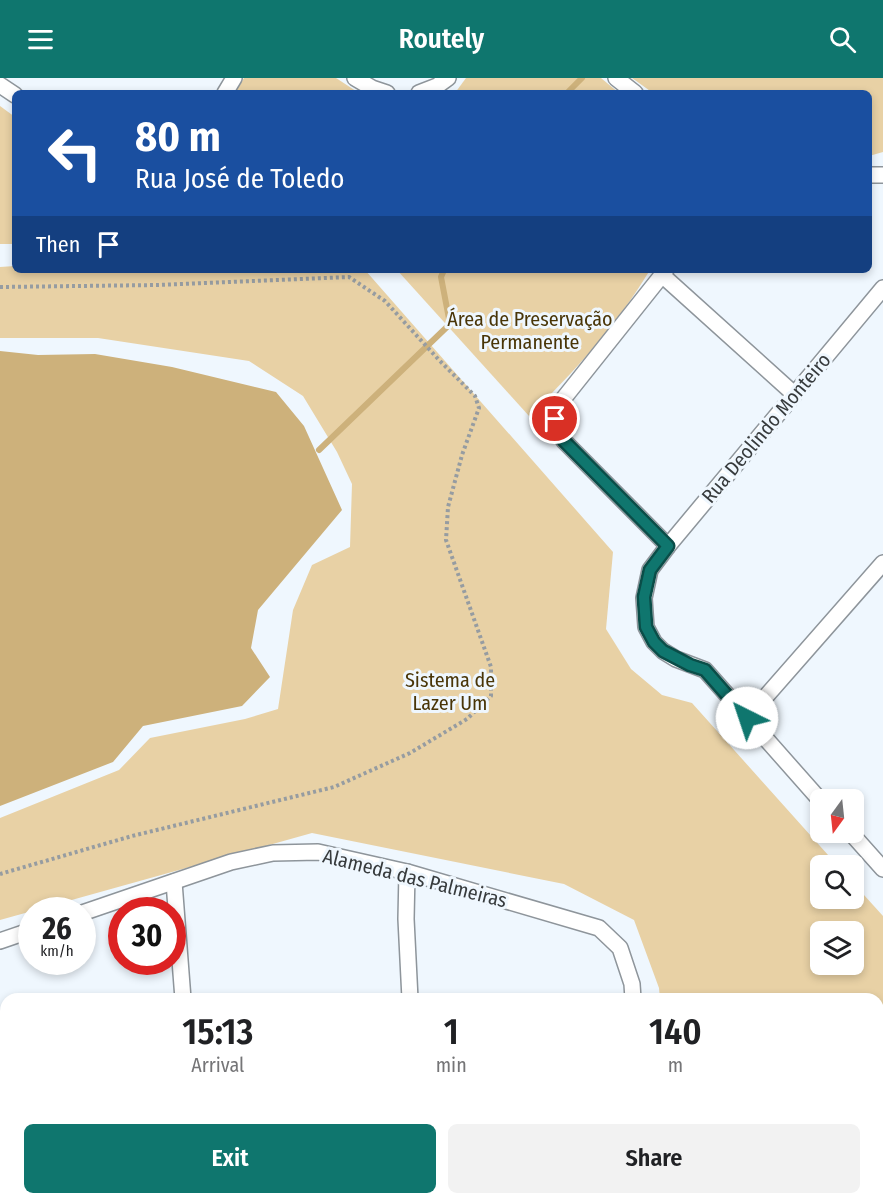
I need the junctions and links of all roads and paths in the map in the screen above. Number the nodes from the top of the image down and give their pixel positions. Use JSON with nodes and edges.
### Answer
{"nodes":[{"id":1,"x":355,"y":78,"type":"edge"},
{"id":2,"x":448,"y":78,"type":"edge"},
{"id":3,"x":615,"y":78,"type":"edge"},
{"id":4,"x":378,"y":90,"type":"edge"},
{"id":5,"x":427,"y":90,"type":"edge"},
{"id":6,"x":631,"y":90,"type":"edge"},
{"id":7,"x":664,"y":273,"type":"edge"},
{"id":8,"x":0,"y":287,"type":"edge"},
{"id":9,"x":883,"y":288,"type":"edge"},
{"id":10,"x":794,"y":394,"type":"junction"},
{"id":11,"x":668,"y":546,"type":"junction"},
{"id":12,"x":883,"y":563,"type":"edge"},
{"id":13,"x":747,"y":718,"type":"junction"},
{"id":14,"x":810,"y":789,"type":"edge"},
{"id":15,"x":861,"y":843,"type":"edge"},
{"id":16,"x":882,"y":865,"type":"edge"},
{"id":17,"x":407,"y":872,"type":"junction"},
{"id":18,"x":0,"y":874,"type":"edge"},
{"id":19,"x":174,"y":882,"type":"junction"},
{"id":20,"x":96,"y":908,"type":"edge"},
{"id":21,"x":18,"y":935,"type":"edge"},
{"id":22,"x":0,"y":941,"type":"edge"},
{"id":23,"x":183,"y":993,"type":"edge"},
{"id":24,"x":410,"y":993,"type":"edge"},
{"id":25,"x":633,"y":993,"type":"edge"}],
"edges":[{"from":1,"to":4,"type":"street"},
{"from":2,"to":5,"type":"street"},
{"from":3,"to":6,"type":"street"},
{"from":7,"to":10,"type":"street"},
{"from":7,"to":11,"type":"street"},
{"from":8,"to":18,"type":"path"},
{"from":9,"to":10,"type":"street","name":"Rua Deolindo Monteiro"},
{"from":10,"to":11,"type":"street","name":"Rua Deolindo Monteiro"},
{"from":11,"to":13,"type":"street","name":"Rua Deolindo Monteiro"},
{"from":12,"to":13,"type":"street"},
{"from":13,"to":14,"type":"street"},
{"from":15,"to":16,"type":"street"},
{"from":17,"to":19,"type":"street","name":"Alameda das Palmeiras"},
{"from":17,"to":24,"type":"street"},
{"from":17,"to":25,"type":"street","name":"Alameda das Palmeiras"},
{"from":19,"to":20,"type":"street","name":"Alameda das Palmeiras"},
{"from":19,"to":23,"type":"street"},
{"from":21,"to":22,"type":"street"}]}
